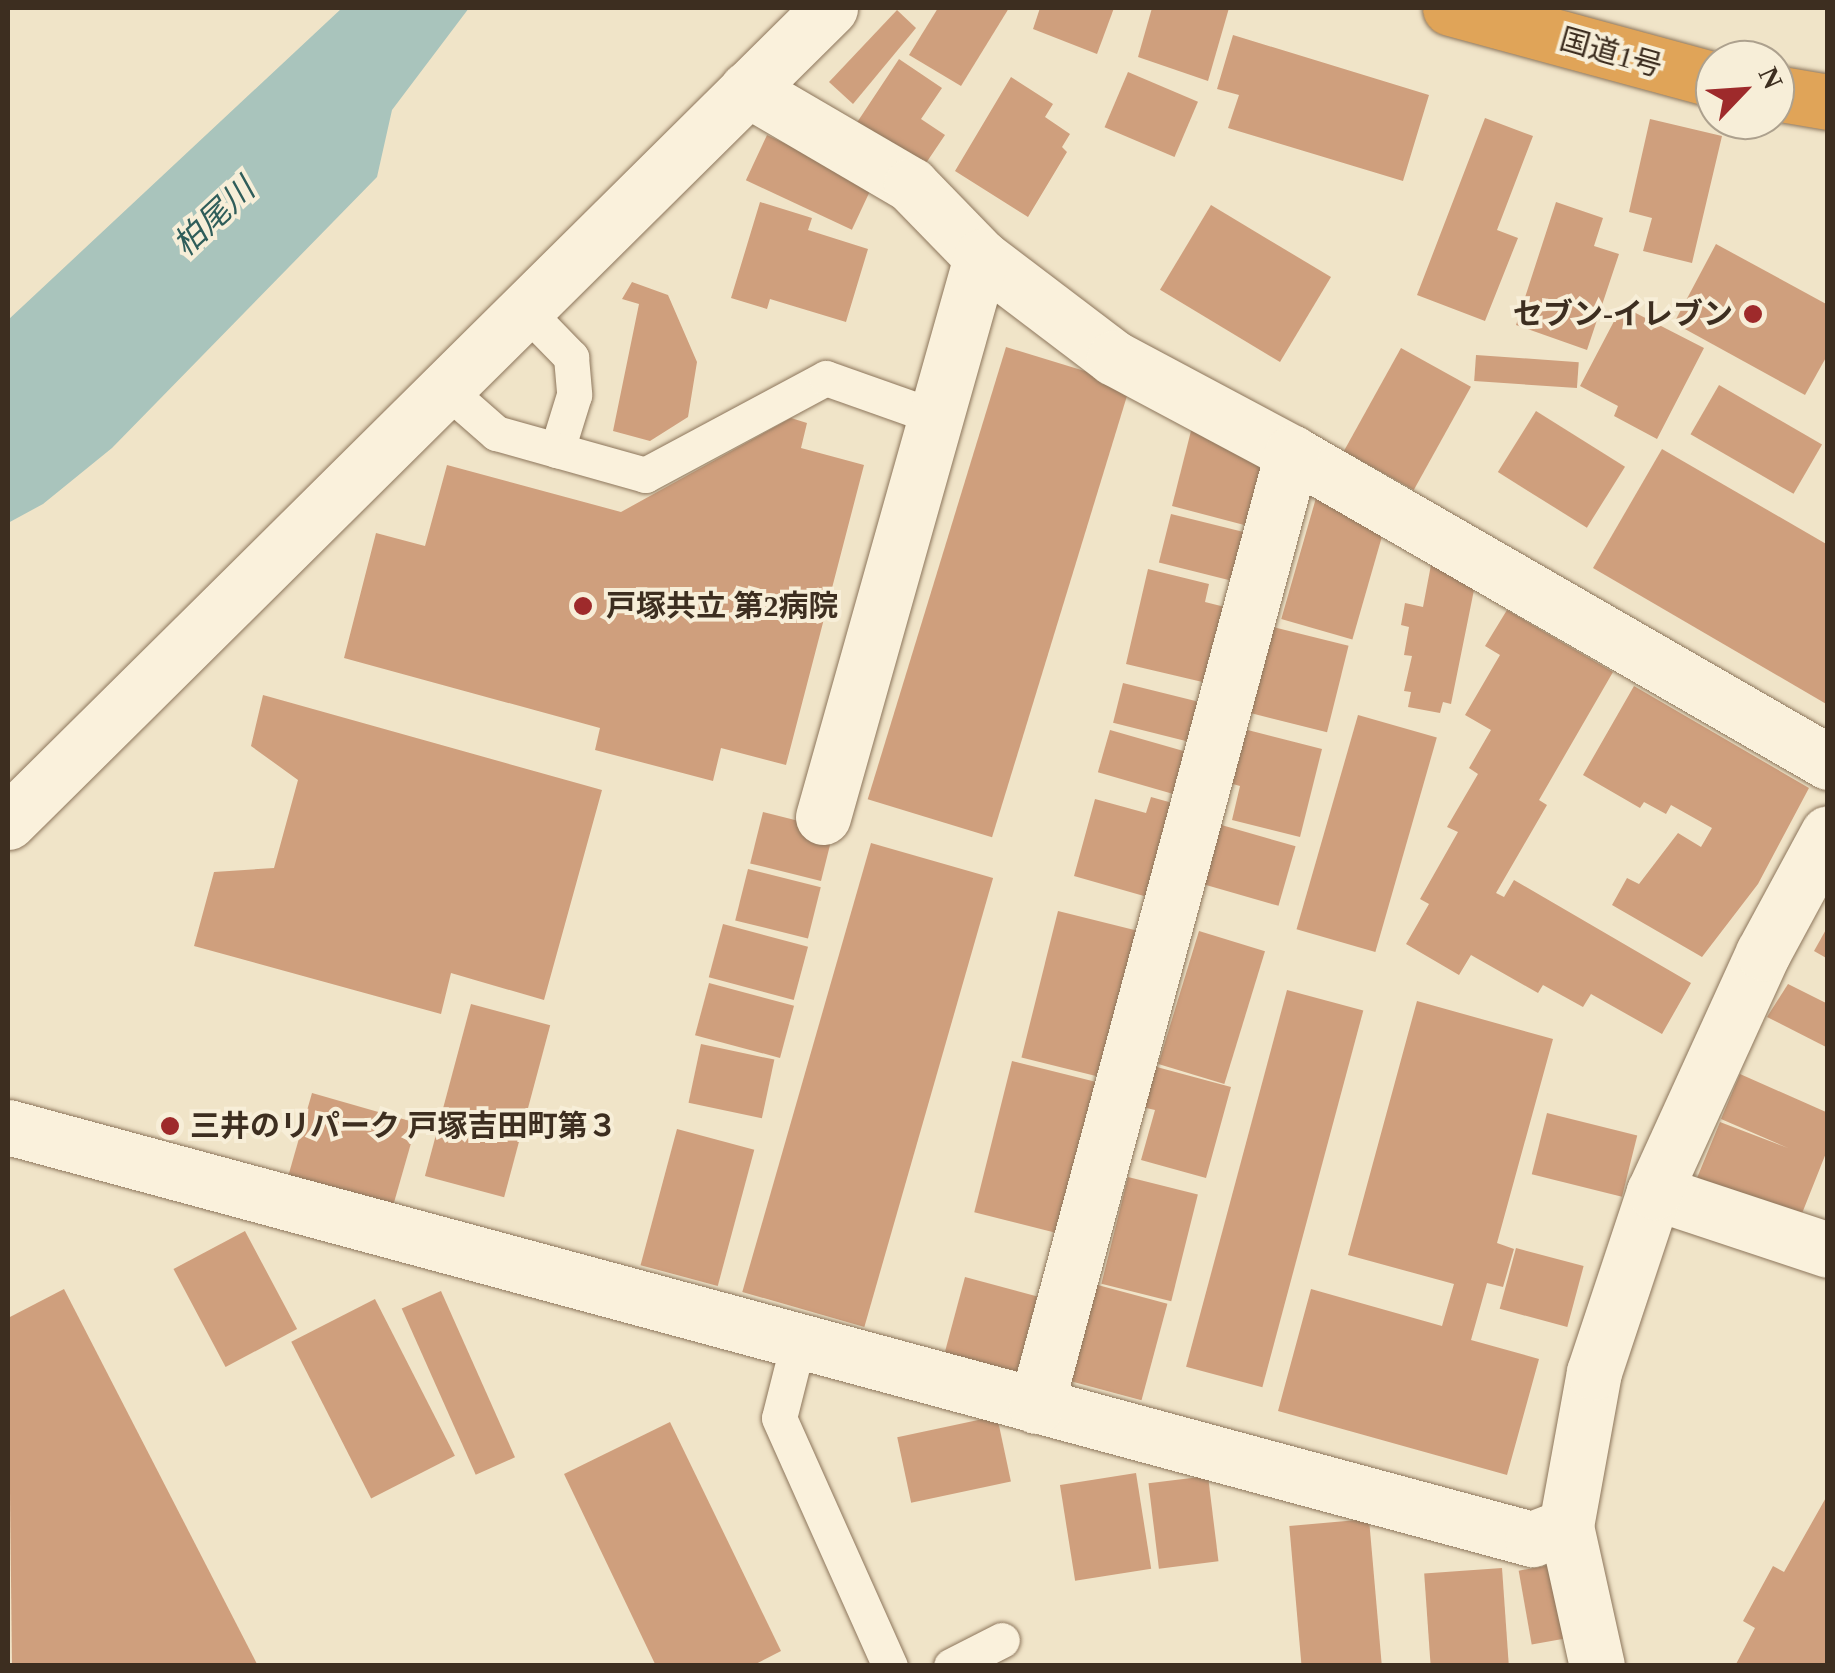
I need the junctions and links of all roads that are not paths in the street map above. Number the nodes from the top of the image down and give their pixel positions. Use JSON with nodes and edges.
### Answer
{"nodes":[{"id":1,"x":830,"y":8,"type":"edge"},
{"id":2,"x":1450,"y":8,"type":"edge"},
{"id":3,"x":1695,"y":75,"type":"edge"},
{"id":4,"x":746,"y":89,"type":"junction"},
{"id":5,"x":1795,"y":96,"type":"edge"},
{"id":6,"x":1828,"y":102,"type":"edge"},
{"id":7,"x":981,"y":257,"type":"junction"},
{"id":8,"x":528,"y":313,"type":"junction"},
{"id":9,"x":448,"y":391,"type":"junction"},
{"id":10,"x":936,"y":417,"type":"junction"},
{"id":11,"x":557,"y":450,"type":"junction"},
{"id":12,"x":1292,"y":453,"type":"junction"},
{"id":13,"x":1828,"y":762,"type":"edge"},
{"id":14,"x":822,"y":817,"type":"dead end"},
{"id":15,"x":8,"y":822,"type":"edge"},
{"id":16,"x":1828,"y":833,"type":"edge"},
{"id":17,"x":8,"y":1127,"type":"edge"},
{"id":18,"x":1654,"y":1192,"type":"junction"},
{"id":19,"x":1828,"y":1250,"type":"edge"},
{"id":20,"x":798,"y":1343,"type":"junction"},
{"id":21,"x":1036,"y":1406,"type":"junction"},
{"id":22,"x":1566,"y":1526,"type":"junction"},
{"id":23,"x":1002,"y":1640,"type":"dead end"},
{"id":24,"x":890,"y":1666,"type":"edge"},
{"id":25,"x":952,"y":1666,"type":"edge"},
{"id":26,"x":1597,"y":1666,"type":"edge"}],
"edges":[{"from":1,"to":4,"type":"street"},
{"from":2,"to":3,"type":"highway","name":"国道1号"},
{"from":4,"to":7,"type":"street"},
{"from":4,"to":8,"type":"street"},
{"from":5,"to":6,"type":"highway"},
{"from":7,"to":10,"type":"street"},
{"from":7,"to":12,"type":"street"},
{"from":8,"to":9,"type":"street"},
{"from":8,"to":11,"type":"lane"},
{"from":9,"to":11,"type":"lane"},
{"from":9,"to":15,"type":"street"},
{"from":10,"to":11,"type":"lane"},
{"from":10,"to":14,"type":"street"},
{"from":12,"to":13,"type":"street"},
{"from":12,"to":21,"type":"street"},
{"from":16,"to":18,"type":"street"},
{"from":17,"to":20,"type":"street"},
{"from":18,"to":19,"type":"street"},
{"from":18,"to":22,"type":"street"},
{"from":20,"to":21,"type":"street"},
{"from":20,"to":24,"type":"lane"},
{"from":21,"to":22,"type":"street"},
{"from":22,"to":26,"type":"street"},
{"from":23,"to":25,"type":"lane"}]}
